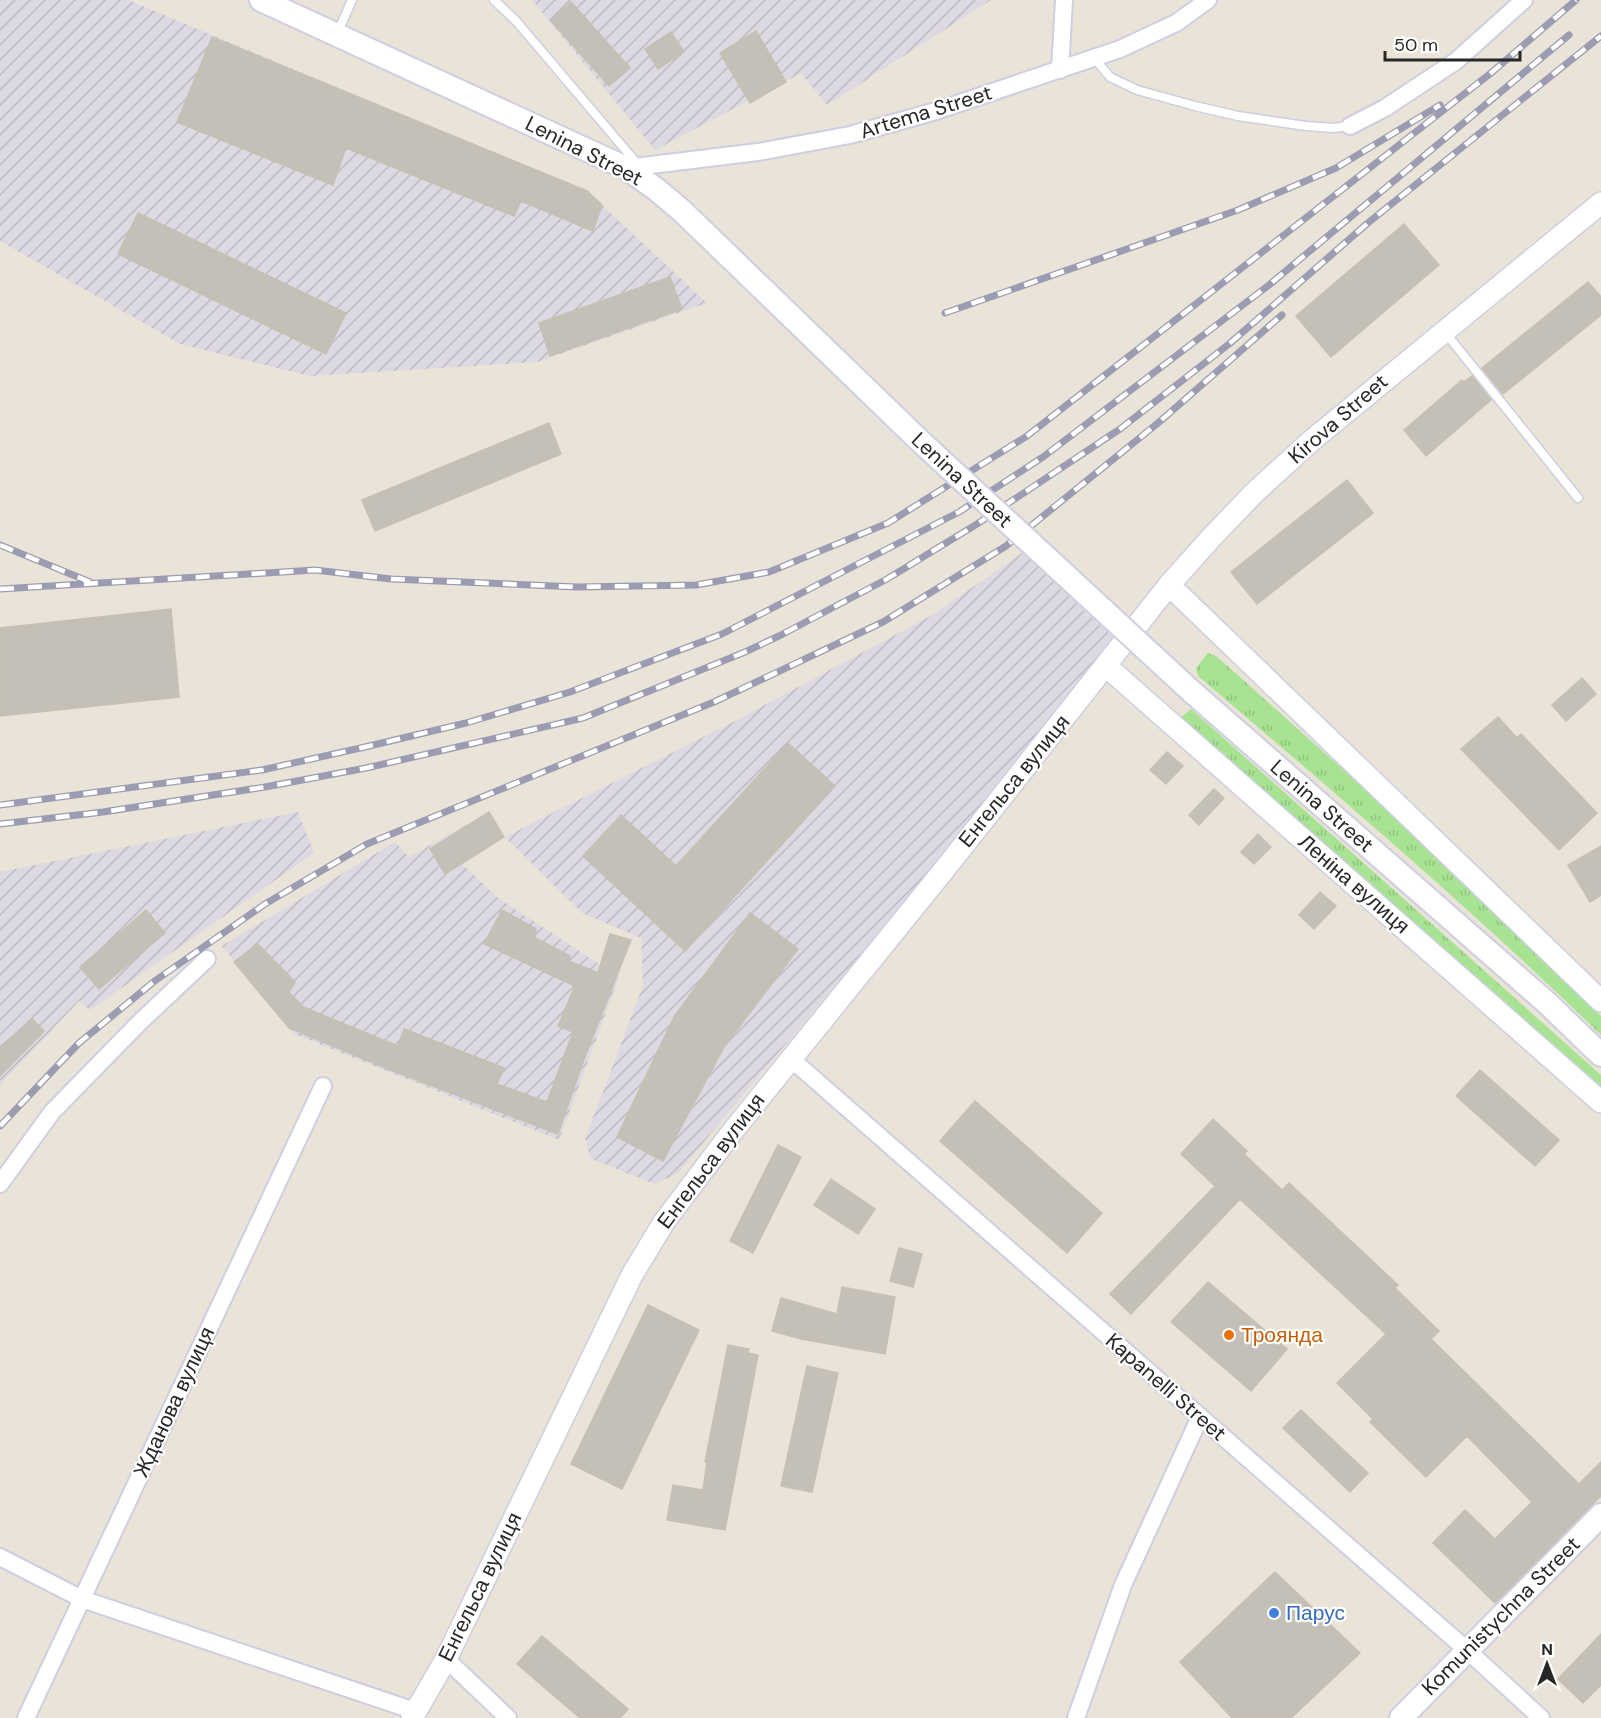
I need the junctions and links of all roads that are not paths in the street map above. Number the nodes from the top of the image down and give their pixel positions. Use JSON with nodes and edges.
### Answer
{"nodes":[{"id":1,"x":261,"y":0,"type":"edge"},
{"id":2,"x":352,"y":0,"type":"edge"},
{"id":3,"x":494,"y":0,"type":"edge"},
{"id":4,"x":1064,"y":0,"type":"edge"},
{"id":5,"x":1208,"y":0,"type":"edge"},
{"id":6,"x":1524,"y":0,"type":"edge"},
{"id":7,"x":337,"y":35,"type":"junction"},
{"id":8,"x":1094,"y":58,"type":"junction"},
{"id":9,"x":1060,"y":70,"type":"junction"},
{"id":10,"x":1350,"y":126,"type":"joint"},
{"id":11,"x":633,"y":168,"type":"junction"},
{"id":12,"x":1601,"y":203,"type":"edge"},
{"id":13,"x":1444,"y":331,"type":"junction"},
{"id":14,"x":1578,"y":498,"type":"dead end"},
{"id":15,"x":1169,"y":585,"type":"junction"},
{"id":16,"x":1106,"y":666,"type":"junction"},
{"id":17,"x":207,"y":959,"type":"dead end"},
{"id":18,"x":1601,"y":1001,"type":"edge"},
{"id":19,"x":1601,"y":1055,"type":"edge"},
{"id":20,"x":790,"y":1058,"type":"junction"},
{"id":21,"x":323,"y":1086,"type":"dead end"},
{"id":22,"x":1601,"y":1102,"type":"edge"},
{"id":23,"x":0,"y":1184,"type":"edge"},
{"id":24,"x":1200,"y":1417,"type":"junction"},
{"id":25,"x":1601,"y":1515,"type":"edge"},
{"id":26,"x":0,"y":1557,"type":"edge"},
{"id":27,"x":81,"y":1599,"type":"junction"},
{"id":28,"x":1467,"y":1651,"type":"junction"},
{"id":29,"x":446,"y":1659,"type":"junction"},
{"id":30,"x":414,"y":1714,"type":"edge"},
{"id":31,"x":26,"y":1718,"type":"edge"},
{"id":32,"x":508,"y":1718,"type":"edge"},
{"id":33,"x":1076,"y":1718,"type":"edge"},
{"id":34,"x":1401,"y":1718,"type":"edge"},
{"id":35,"x":1541,"y":1718,"type":"edge"}],
"edges":[{"from":1,"to":7,"type":"main road","name":"Lenina Street"},
{"from":2,"to":7,"type":"lane"},
{"from":3,"to":11,"type":"lane"},
{"from":4,"to":9,"type":"street"},
{"from":5,"to":8,"type":"street","name":"Artema Street"},
{"from":6,"to":10,"type":"street"},
{"from":7,"to":11,"type":"main road","name":"Lenina Street"},
{"from":8,"to":9,"type":"street","name":"Artema Street"},
{"from":8,"to":10,"type":"lane"},
{"from":9,"to":11,"type":"street","name":"Artema Street"},
{"from":11,"to":19,"type":"main road","name":"Lenina Street","bridge":true},
{"from":12,"to":13,"type":"street","name":"Kirova Street"},
{"from":13,"to":14,"type":"lane"},
{"from":13,"to":15,"type":"street","name":"Kirova Street"},
{"from":15,"to":16,"type":"street","name":"Kirova Street"},
{"from":15,"to":18,"type":"street"},
{"from":16,"to":20,"type":"street","name":"Енгельса вулиця"},
{"from":16,"to":22,"type":"street","name":"Леніна вулиця"},
{"from":17,"to":23,"type":"street"},
{"from":20,"to":24,"type":"street","name":"Kapanelli Street"},
{"from":20,"to":29,"type":"street","name":"Енгельса вулиця"},
{"from":21,"to":27,"type":"street","name":"Жданова вулиця"},
{"from":24,"to":28,"type":"street","name":"Kapanelli Street"},
{"from":24,"to":33,"type":"street"},
{"from":25,"to":28,"type":"main road","name":"Komunistychna Street"},
{"from":26,"to":27,"type":"street"},
{"from":27,"to":30,"type":"street"},
{"from":27,"to":31,"type":"street","name":"Жданова вулиця"},
{"from":28,"to":34,"type":"main road","name":"Komunistychna Street"},
{"from":28,"to":35,"type":"street","name":"Kapanelli Street"},
{"from":29,"to":30,"type":"street","name":"Енгельса вулиця"},
{"from":29,"to":32,"type":"street"}]}
